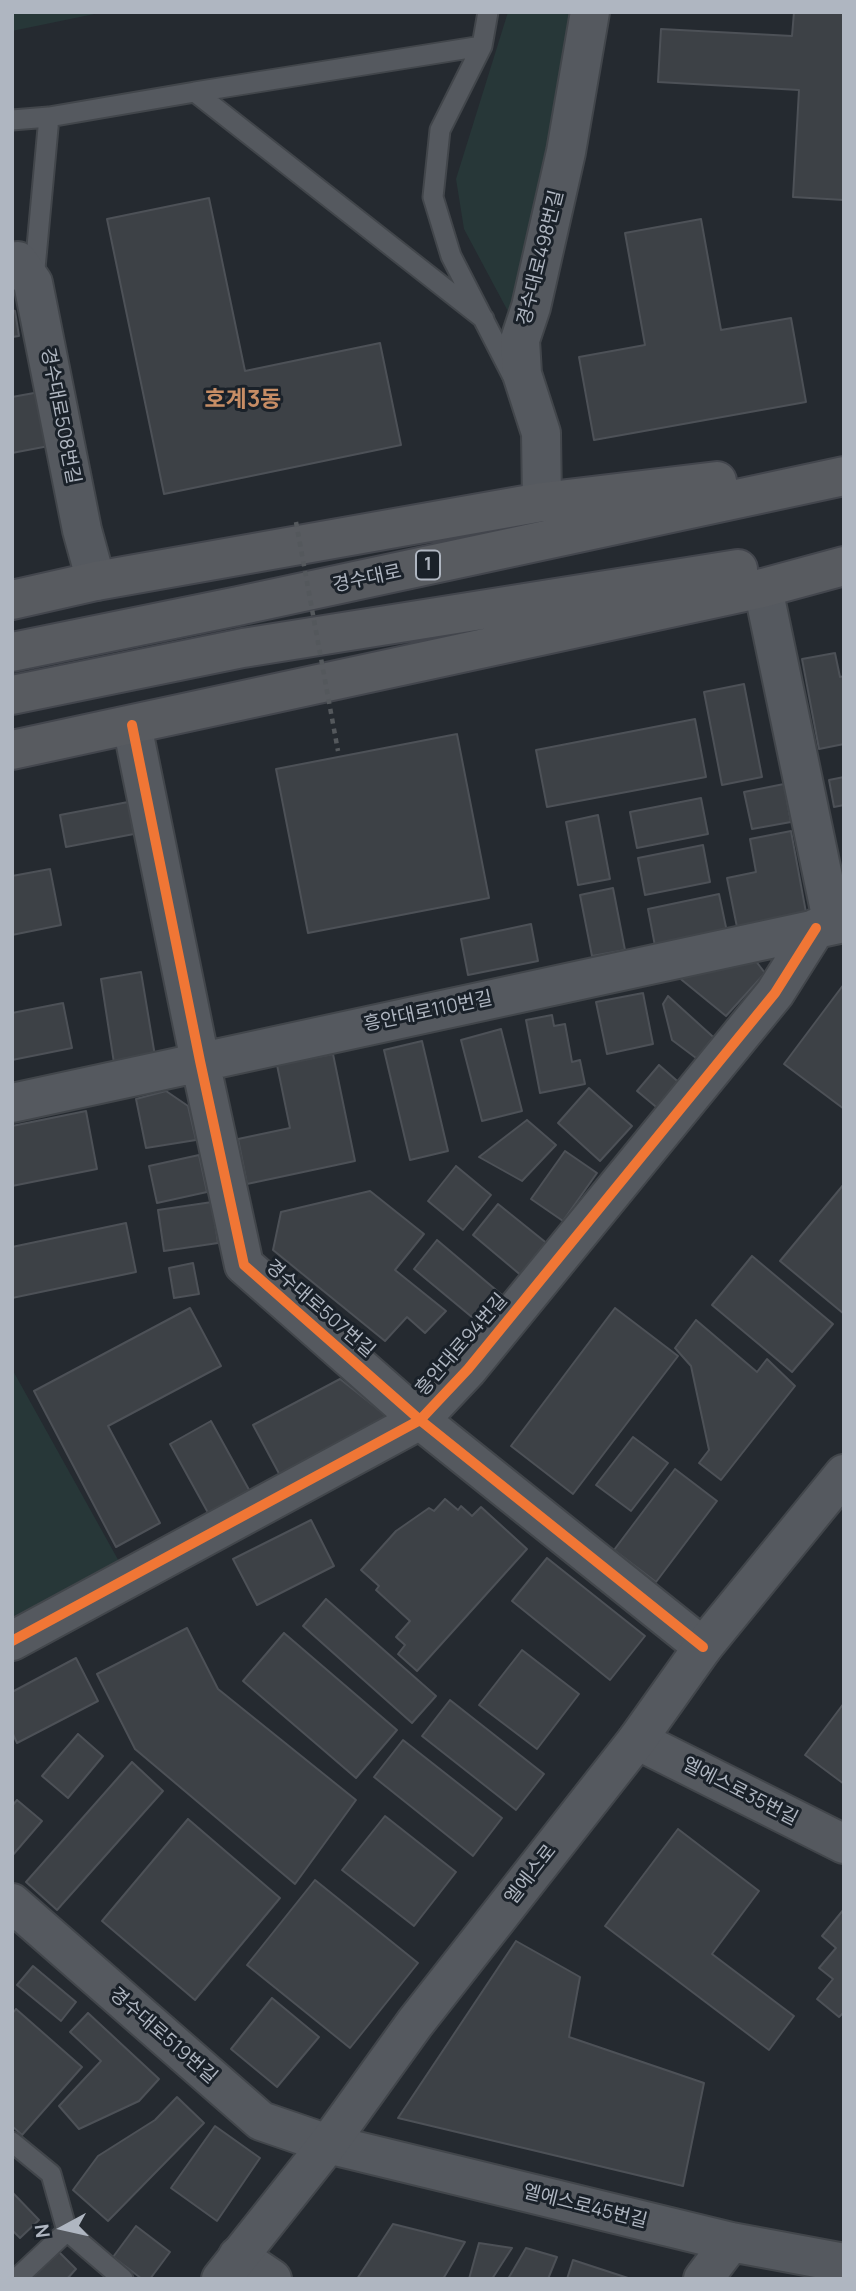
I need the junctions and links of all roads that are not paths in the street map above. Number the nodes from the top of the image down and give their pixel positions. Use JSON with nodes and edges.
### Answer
{"nodes":[{"id":1,"x":488,"y":12,"type":"edge"},
{"id":2,"x":590,"y":12,"type":"edge"},
{"id":3,"x":482,"y":46,"type":"junction"},
{"id":4,"x":195,"y":92,"type":"junction"},
{"id":5,"x":49,"y":117,"type":"junction"},
{"id":6,"x":12,"y":120,"type":"edge"},
{"id":7,"x":23,"y":273,"type":"edge"},
{"id":8,"x":484,"y":319,"type":"junction"},
{"id":9,"x":541,"y":433,"type":"junction"},
{"id":10,"x":844,"y":465,"type":"edge"},
{"id":11,"x":844,"y":476,"type":"edge"},
{"id":12,"x":542,"y":502,"type":"junction"},
{"id":13,"x":844,"y":552,"type":"edge"},
{"id":14,"x":844,"y":566,"type":"edge"},
{"id":15,"x":96,"y":581,"type":"junction"},
{"id":16,"x":762,"y":588,"type":"junction"},
{"id":17,"x":12,"y":600,"type":"edge"},
{"id":18,"x":12,"y":652,"type":"edge"},
{"id":19,"x":12,"y":695,"type":"edge"},
{"id":20,"x":132,"y":725,"type":"junction"},
{"id":21,"x":12,"y":750,"type":"edge"},
{"id":22,"x":831,"y":925,"type":"edge"},
{"id":23,"x":200,"y":1061,"type":"junction"},
{"id":24,"x":12,"y":1103,"type":"edge"},
{"id":25,"x":420,"y":1420,"type":"junction"},
{"id":26,"x":844,"y":1474,"type":"edge"},
{"id":27,"x":12,"y":1641,"type":"edge"},
{"id":28,"x":703,"y":1647,"type":"junction"},
{"id":29,"x":637,"y":1740,"type":"junction"},
{"id":30,"x":844,"y":1844,"type":"edge"},
{"id":31,"x":12,"y":1903,"type":"edge"},
{"id":32,"x":12,"y":2142,"type":"edge"},
{"id":33,"x":328,"y":2144,"type":"junction"},
{"id":34,"x":66,"y":2231,"type":"junction"},
{"id":35,"x":731,"y":2242,"type":"junction"},
{"id":36,"x":844,"y":2263,"type":"edge"},
{"id":37,"x":230,"y":2268,"type":"edge"},
{"id":38,"x":16,"y":2279,"type":"edge"},
{"id":39,"x":123,"y":2279,"type":"edge"},
{"id":40,"x":272,"y":2279,"type":"edge"},
{"id":41,"x":703,"y":2279,"type":"edge"}],
"edges":[{"from":1,"to":3,"type":"lane"},
{"from":2,"to":9,"type":"street","name":"경수대로498번길"},
{"from":3,"to":4,"type":"lane"},
{"from":3,"to":8,"type":"lane"},
{"from":4,"to":5,"type":"lane"},
{"from":4,"to":8,"type":"lane"},
{"from":5,"to":6,"type":"lane"},
{"from":5,"to":7,"type":"lane"},
{"from":7,"to":15,"type":"street","name":"경수대로508번길"},
{"from":8,"to":9,"type":"lane"},
{"from":9,"to":12,"type":"street","name":"경수대로498번길"},
{"from":10,"to":12,"type":"main road"},
{"from":11,"to":18,"type":"main road","name":"경수대로","number":"1"},
{"from":12,"to":15,"type":"main road"},
{"from":13,"to":19,"type":"main road"},
{"from":14,"to":16,"type":"main road"},
{"from":15,"to":17,"type":"main road"},
{"from":16,"to":20,"type":"main road"},
{"from":16,"to":22,"type":"street"},
{"from":20,"to":21,"type":"main road"},
{"from":20,"to":23,"type":"street","name":"경수대로507번길"},
{"from":22,"to":23,"type":"street","name":"흥안대로110번길"},
{"from":22,"to":25,"type":"street","name":"흥안대로94번길"},
{"from":23,"to":24,"type":"street","name":"흥안대로110번길"},
{"from":23,"to":25,"type":"street","name":"경수대로507번길"},
{"from":25,"to":27,"type":"street","name":"흥안대로94번길"},
{"from":25,"to":28,"type":"street","name":"경수대로507번길"},
{"from":26,"to":28,"type":"street","name":"엘에스로"},
{"from":28,"to":29,"type":"street","name":"엘에스로"},
{"from":29,"to":30,"type":"street","name":"엘에스로35번길"},
{"from":29,"to":33,"type":"street","name":"엘에스로"},
{"from":31,"to":33,"type":"street","name":"경수대로519번길"},
{"from":32,"to":34,"type":"lane"},
{"from":33,"to":35,"type":"street","name":"엘에스로45번길"},
{"from":33,"to":37,"type":"street","name":"엘에스로"},
{"from":34,"to":38,"type":"lane"},
{"from":34,"to":39,"type":"lane"},
{"from":35,"to":36,"type":"street","name":"엘에스로45번길"},
{"from":35,"to":41,"type":"street"},
{"from":37,"to":40,"type":"street"}]}
